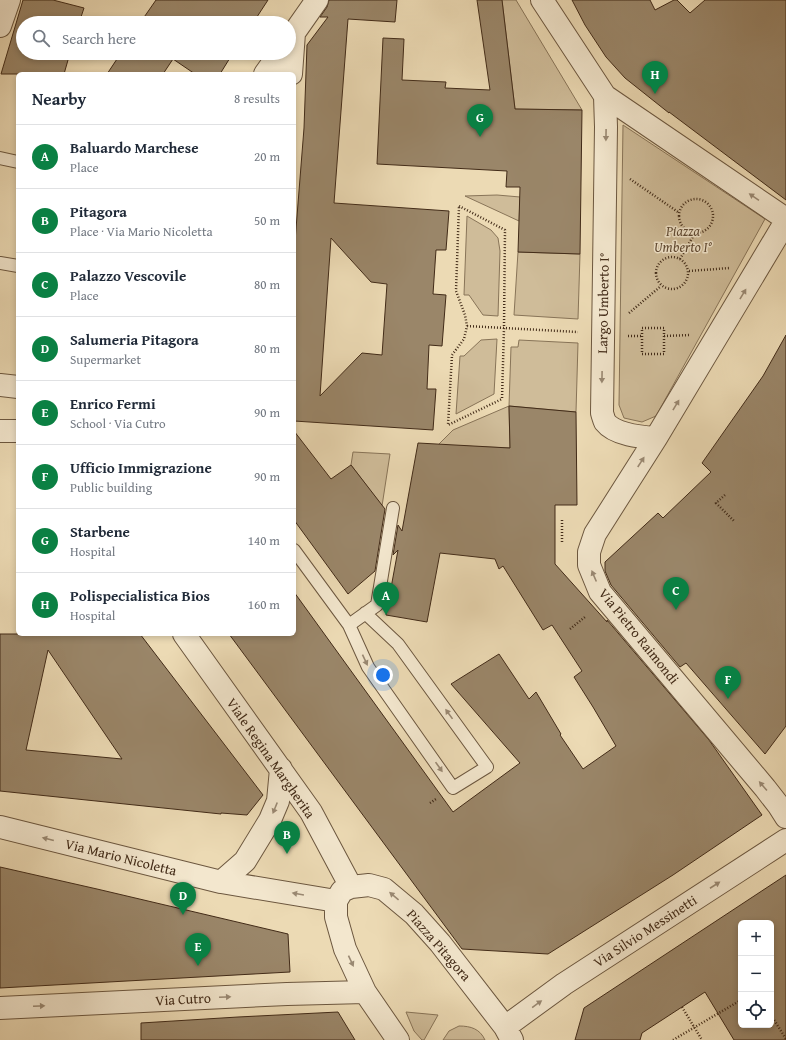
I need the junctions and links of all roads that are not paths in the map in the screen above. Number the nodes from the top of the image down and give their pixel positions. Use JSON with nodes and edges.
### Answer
{"nodes":[{"id":1,"x":9,"y":0,"type":"edge"},
{"id":2,"x":317,"y":0,"type":"edge"},
{"id":3,"x":542,"y":0,"type":"edge"},
{"id":4,"x":0,"y":26,"type":"edge"},
{"id":5,"x":296,"y":30,"type":"edge"},
{"id":6,"x":275,"y":60,"type":"edge"},
{"id":7,"x":291,"y":60,"type":"edge"},
{"id":8,"x":266,"y":72,"type":"edge"},
{"id":9,"x":291,"y":72,"type":"edge"},
{"id":10,"x":605,"y":96,"type":"junction"},
{"id":11,"x":0,"y":158,"type":"edge"},
{"id":12,"x":16,"y":162,"type":"edge"},
{"id":13,"x":786,"y":220,"type":"edge"},
{"id":14,"x":0,"y":263,"type":"edge"},
{"id":15,"x":16,"y":266,"type":"edge"},
{"id":16,"x":0,"y":385,"type":"edge"},
{"id":17,"x":16,"y":388,"type":"edge"},
{"id":18,"x":0,"y":430,"type":"edge"},
{"id":19,"x":16,"y":431,"type":"edge"},
{"id":20,"x":656,"y":438,"type":"junction"},
{"id":21,"x":394,"y":508,"type":"dead end"},
{"id":22,"x":296,"y":553,"type":"edge"},
{"id":23,"x":366,"y":613,"type":"junction"},
{"id":24,"x":349,"y":625,"type":"junction"},
{"id":25,"x":185,"y":636,"type":"edge"},
{"id":26,"x":281,"y":770,"type":"junction"},
{"id":27,"x":786,"y":817,"type":"edge"},
{"id":28,"x":0,"y":827,"type":"edge"},
{"id":29,"x":786,"y":840,"type":"edge"},
{"id":30,"x":221,"y":882,"type":"junction"},
{"id":31,"x":343,"y":894,"type":"junction"},
{"id":32,"x":365,"y":992,"type":"junction"},
{"id":33,"x":0,"y":1008,"type":"edge"},
{"id":34,"x":509,"y":1033,"type":"edge"},
{"id":35,"x":398,"y":1040,"type":"edge"}],
"edges":[{"from":1,"to":4,"type":"street"},
{"from":2,"to":5,"type":"street"},
{"from":3,"to":10,"type":"street"},
{"from":6,"to":8,"type":"street"},
{"from":7,"to":9,"type":"street"},
{"from":13,"to":10,"type":"street","one_way":true},
{"from":10,"to":20,"type":"street","name":"Largo Umberto I°","one_way":true},
{"from":11,"to":12,"type":"lane"},
{"from":20,"to":13,"type":"street","one_way":true},
{"from":14,"to":15,"type":"lane"},
{"from":16,"to":17,"type":"street"},
{"from":18,"to":19,"type":"street"},
{"from":27,"to":20,"type":"street","name":"Via Pietro Raimondi","one_way":true},
{"from":21,"to":23,"type":"lane"},
{"from":22,"to":24,"type":"lane"},
{"from":23,"to":24,"type":"lane"},
{"from":24,"to":23,"type":"lane","one_way":true},
{"from":25,"to":26,"type":"street","name":"Viale Regina Margherita"},
{"from":26,"to":30,"type":"street","one_way":true},
{"from":26,"to":31,"type":"street","name":"Viale Regina Margherita"},
{"from":30,"to":28,"type":"street","name":"Via Mario Nicoletta","one_way":true},
{"from":34,"to":29,"type":"street","name":"Via Silvio Messinetti","one_way":true},
{"from":31,"to":30,"type":"street","name":"Via Mario Nicoletta","one_way":true},
{"from":31,"to":32,"type":"street","one_way":true},
{"from":34,"to":31,"type":"street","name":"Piazza Pitagora","one_way":true},
{"from":33,"to":32,"type":"street","name":"Via Cutro","one_way":true},
{"from":32,"to":35,"type":"street"}]}
